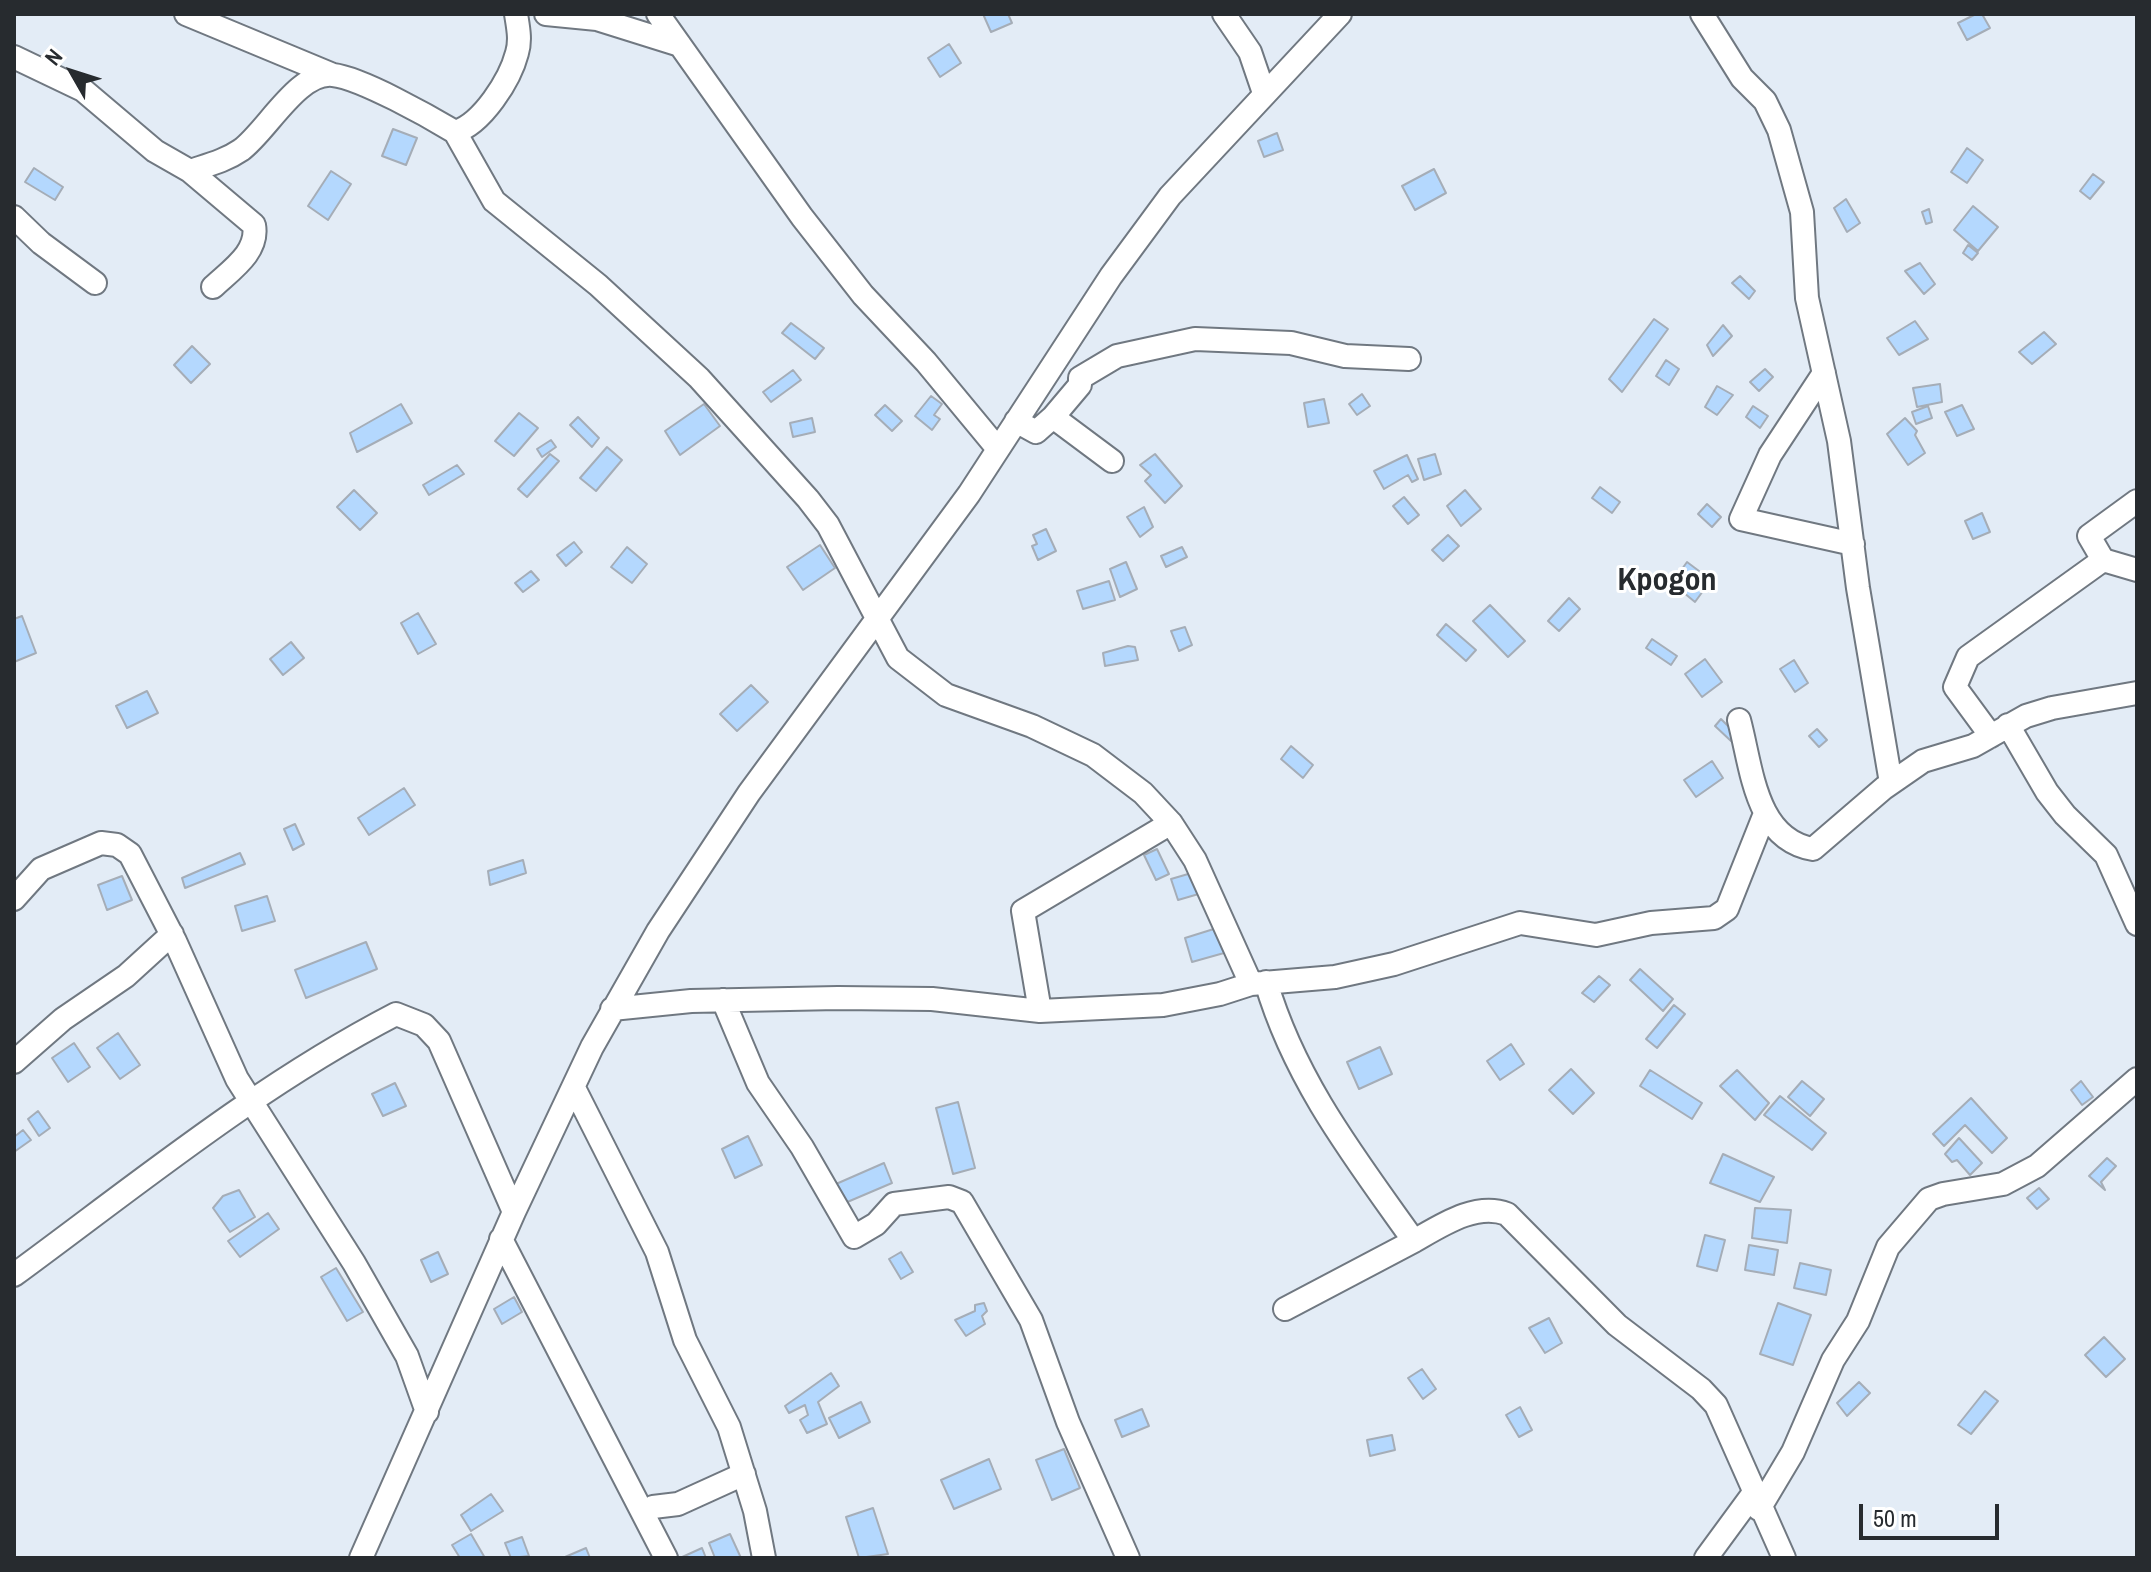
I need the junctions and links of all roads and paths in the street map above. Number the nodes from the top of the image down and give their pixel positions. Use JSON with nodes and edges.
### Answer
{"nodes":[{"id":1,"x":516,"y":14,"type":"edge"},
{"id":2,"x":546,"y":14,"type":"edge"},
{"id":3,"x":658,"y":14,"type":"edge"},
{"id":4,"x":1224,"y":14,"type":"edge"},
{"id":5,"x":1340,"y":14,"type":"edge"},
{"id":6,"x":1702,"y":14,"type":"edge"},
{"id":7,"x":193,"y":16,"type":"edge"},
{"id":8,"x":681,"y":46,"type":"junction"},
{"id":9,"x":14,"y":57,"type":"edge"},
{"id":10,"x":333,"y":75,"type":"junction"},
{"id":11,"x":1264,"y":93,"type":"junction"},
{"id":12,"x":455,"y":132,"type":"junction"},
{"id":13,"x":190,"y":171,"type":"junction"},
{"id":14,"x":14,"y":217,"type":"edge"},
{"id":15,"x":95,"y":283,"type":"dead end"},
{"id":16,"x":213,"y":287,"type":"dead end"},
{"id":17,"x":1409,"y":359,"type":"dead end"},
{"id":18,"x":1824,"y":373,"type":"junction"},
{"id":19,"x":1053,"y":417,"type":"junction"},
{"id":20,"x":1016,"y":421,"type":"junction"},
{"id":21,"x":998,"y":449,"type":"junction"},
{"id":22,"x":1112,"y":461,"type":"dead end"},
{"id":23,"x":2137,"y":501,"type":"edge"},
{"id":24,"x":1853,"y":544,"type":"junction"},
{"id":25,"x":2103,"y":560,"type":"junction"},
{"id":26,"x":2137,"y":570,"type":"edge"},
{"id":27,"x":877,"y":619,"type":"junction"},
{"id":28,"x":2137,"y":693,"type":"edge"},
{"id":29,"x":1739,"y":720,"type":"dead end"},
{"id":30,"x":2000,"y":731,"type":"junction"},
{"id":31,"x":1891,"y":783,"type":"junction"},
{"id":32,"x":1764,"y":816,"type":"junction"},
{"id":33,"x":1171,"y":823,"type":"junction"},
{"id":34,"x":14,"y":899,"type":"edge"},
{"id":35,"x":2137,"y":924,"type":"edge"},
{"id":36,"x":172,"y":934,"type":"junction"},
{"id":37,"x":1258,"y":983,"type":"junction"},
{"id":38,"x":723,"y":1000,"type":"junction"},
{"id":39,"x":612,"y":1009,"type":"junction"},
{"id":40,"x":1040,"y":1011,"type":"junction"},
{"id":41,"x":14,"y":1062,"type":"edge"},
{"id":42,"x":2137,"y":1079,"type":"edge"},
{"id":43,"x":574,"y":1088,"type":"junction"},
{"id":44,"x":251,"y":1101,"type":"junction"},
{"id":45,"x":514,"y":1212,"type":"junction"},
{"id":46,"x":501,"y":1239,"type":"junction"},
{"id":47,"x":1414,"y":1241,"type":"junction"},
{"id":48,"x":14,"y":1275,"type":"edge"},
{"id":49,"x":1285,"y":1309,"type":"dead end"},
{"id":50,"x":427,"y":1412,"type":"junction"},
{"id":51,"x":744,"y":1474,"type":"junction"},
{"id":52,"x":1756,"y":1502,"type":"junction"},
{"id":53,"x":644,"y":1514,"type":"junction"},
{"id":54,"x":361,"y":1558,"type":"edge"},
{"id":55,"x":666,"y":1558,"type":"edge"},
{"id":56,"x":764,"y":1558,"type":"edge"},
{"id":57,"x":1128,"y":1558,"type":"edge"},
{"id":58,"x":1706,"y":1558,"type":"edge"},
{"id":59,"x":1784,"y":1558,"type":"edge"}],
"edges":[{"from":1,"to":12,"type":"street"},
{"from":2,"to":8,"type":"street"},
{"from":3,"to":8,"type":"street"},
{"from":4,"to":11,"type":"street"},
{"from":5,"to":11,"type":"street"},
{"from":6,"to":18,"type":"street"},
{"from":7,"to":10,"type":"street"},
{"from":8,"to":21,"type":"street"},
{"from":9,"to":13,"type":"street"},
{"from":10,"to":12,"type":"street"},
{"from":10,"to":13,"type":"street"},
{"from":11,"to":20,"type":"street"},
{"from":12,"to":27,"type":"street"},
{"from":13,"to":16,"type":"street"},
{"from":14,"to":15,"type":"street"},
{"from":17,"to":19,"type":"street"},
{"from":18,"to":24,"type":"street"},
{"from":18,"to":24,"type":"street"},
{"from":19,"to":20,"type":"street"},
{"from":19,"to":22,"type":"street"},
{"from":20,"to":21,"type":"street"},
{"from":21,"to":27,"type":"street"},
{"from":23,"to":25,"type":"street"},
{"from":24,"to":31,"type":"street"},
{"from":25,"to":26,"type":"street"},
{"from":25,"to":30,"type":"street"},
{"from":27,"to":33,"type":"street"},
{"from":27,"to":39,"type":"street"},
{"from":28,"to":30,"type":"street"},
{"from":29,"to":32,"type":"street"},
{"from":30,"to":31,"type":"street"},
{"from":30,"to":35,"type":"street"},
{"from":31,"to":32,"type":"street"},
{"from":32,"to":37,"type":"street"},
{"from":33,"to":37,"type":"street"},
{"from":33,"to":40,"type":"street"},
{"from":34,"to":36,"type":"street"},
{"from":36,"to":41,"type":"street"},
{"from":36,"to":44,"type":"street"},
{"from":37,"to":40,"type":"street"},
{"from":37,"to":47,"type":"street"},
{"from":38,"to":39,"type":"street"},
{"from":38,"to":40,"type":"street"},
{"from":38,"to":57,"type":"street"},
{"from":39,"to":43,"type":"street"},
{"from":42,"to":52,"type":"street"},
{"from":43,"to":45,"type":"street"},
{"from":43,"to":51,"type":"street"},
{"from":44,"to":45,"type":"street"},
{"from":44,"to":48,"type":"street"},
{"from":44,"to":50,"type":"street"},
{"from":45,"to":46,"type":"street"},
{"from":46,"to":50,"type":"street"},
{"from":46,"to":53,"type":"street"},
{"from":47,"to":49,"type":"street"},
{"from":47,"to":52,"type":"street"},
{"from":50,"to":54,"type":"street"},
{"from":51,"to":53,"type":"street"},
{"from":51,"to":56,"type":"street"},
{"from":52,"to":58,"type":"street"},
{"from":52,"to":59,"type":"street"},
{"from":53,"to":55,"type":"street"}]}
